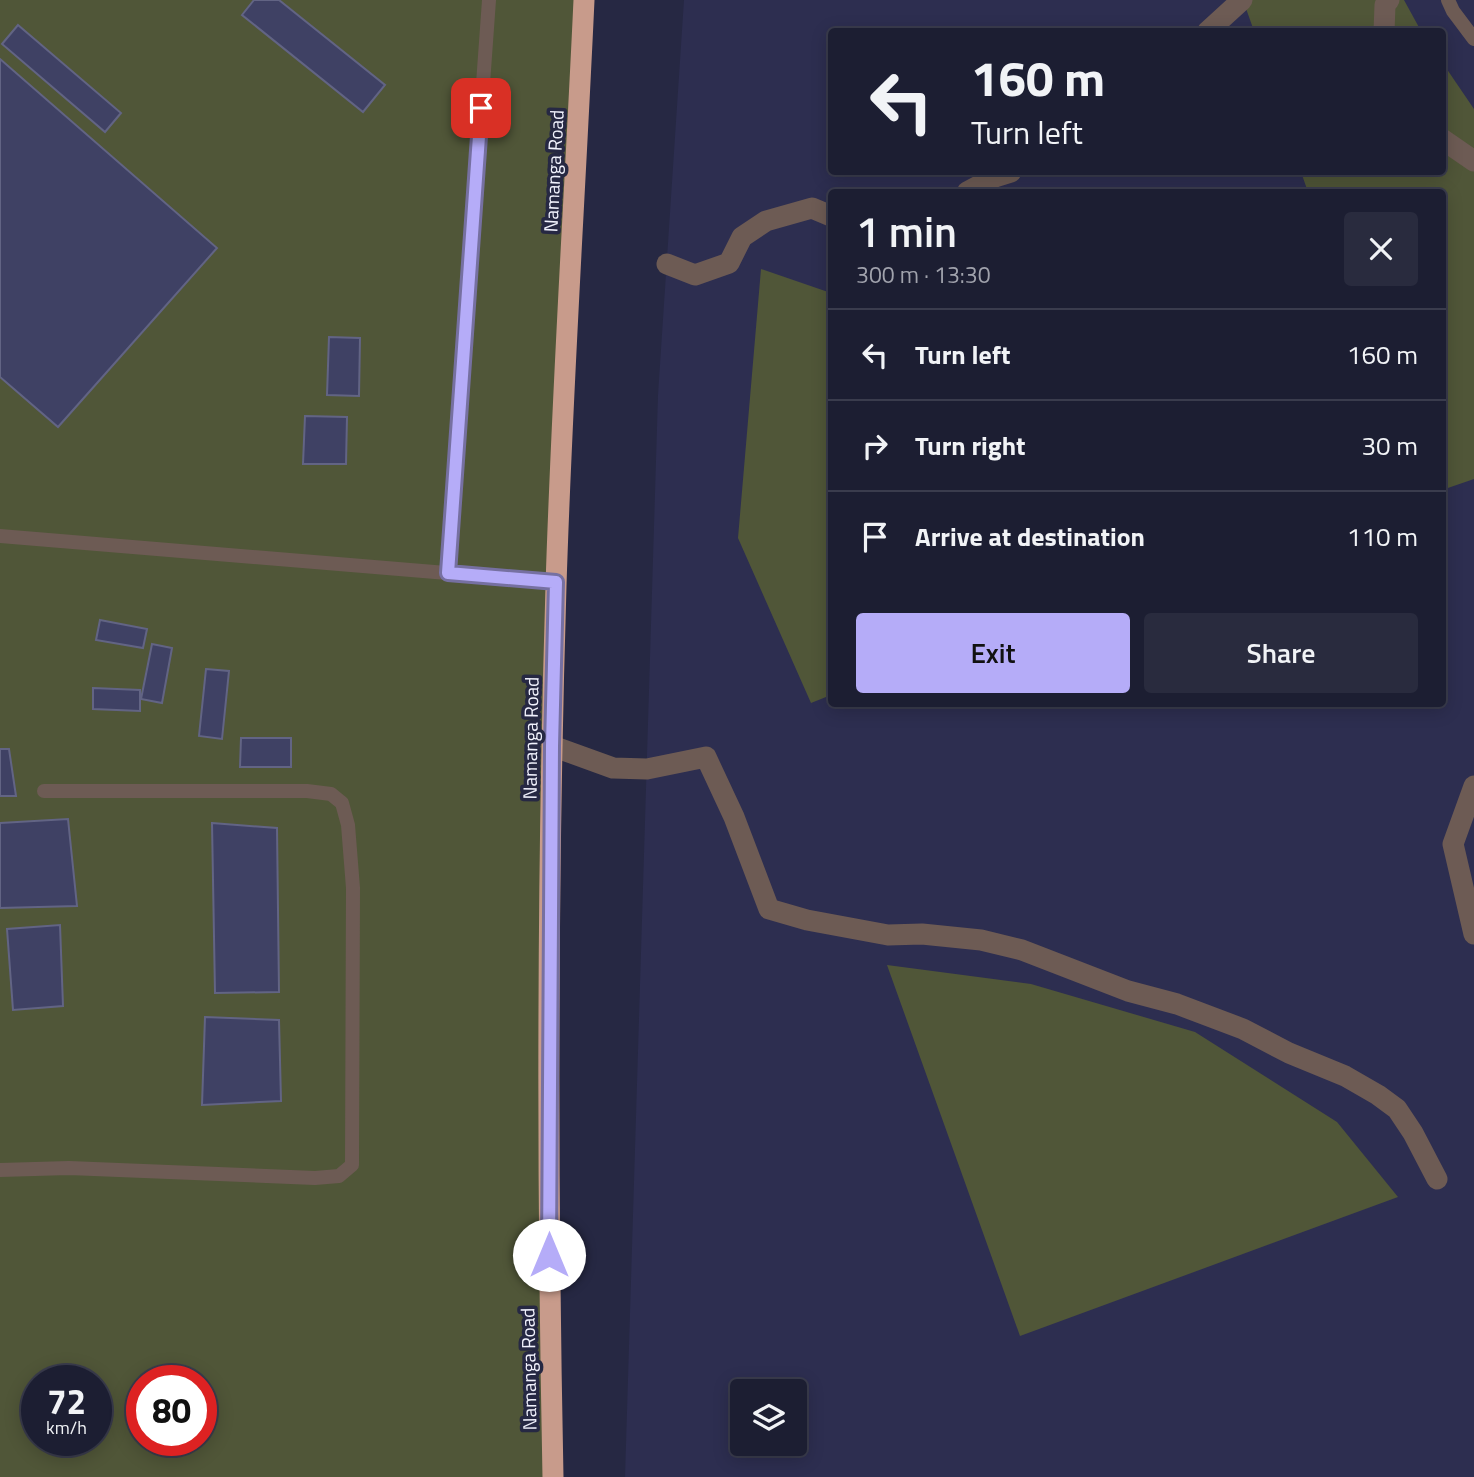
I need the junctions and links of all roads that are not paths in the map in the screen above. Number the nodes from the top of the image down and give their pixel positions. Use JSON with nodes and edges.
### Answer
{"nodes":[{"id":1,"x":489,"y":0,"type":"edge"},
{"id":2,"x":584,"y":0,"type":"edge"},
{"id":3,"x":1242,"y":0,"type":"edge"},
{"id":4,"x":1389,"y":0,"type":"edge"},
{"id":5,"x":1448,"y":0,"type":"edge"},
{"id":6,"x":1211,"y":28,"type":"edge"},
{"id":7,"x":1384,"y":28,"type":"edge"},
{"id":8,"x":1474,"y":39,"type":"edge"},
{"id":9,"x":1446,"y":142,"type":"edge"},
{"id":10,"x":1474,"y":161,"type":"edge"},
{"id":11,"x":1001,"y":175,"type":"edge"},
{"id":12,"x":973,"y":189,"type":"edge"},
{"id":13,"x":828,"y":215,"type":"edge"},
{"id":14,"x":667,"y":264,"type":"dead end"},
{"id":15,"x":0,"y":536,"type":"edge"},
{"id":16,"x":448,"y":573,"type":"junction"},
{"id":17,"x":556,"y":582,"type":"junction"},
{"id":18,"x":552,"y":746,"type":"junction"},
{"id":19,"x":1474,"y":786,"type":"edge"},
{"id":20,"x":44,"y":791,"type":"dead end"},
{"id":21,"x":1474,"y":934,"type":"edge"},
{"id":22,"x":0,"y":1170,"type":"edge"},
{"id":23,"x":1437,"y":1179,"type":"dead end"},
{"id":24,"x":553,"y":1477,"type":"edge"}],
"edges":[{"from":1,"to":16,"type":"lane"},
{"from":2,"to":17,"type":"highway","name":"Namanga Road"},
{"from":3,"to":6,"type":"street"},
{"from":4,"to":7,"type":"street"},
{"from":5,"to":8,"type":"lane"},
{"from":9,"to":10,"type":"street"},
{"from":11,"to":12,"type":"street"},
{"from":13,"to":14,"type":"street"},
{"from":15,"to":16,"type":"lane"},
{"from":16,"to":17,"type":"lane"},
{"from":17,"to":18,"type":"highway","name":"Namanga Road"},
{"from":18,"to":23,"type":"street"},
{"from":18,"to":24,"type":"highway","name":"Namanga Road"},
{"from":19,"to":21,"type":"street"},
{"from":20,"to":22,"type":"lane"}]}
